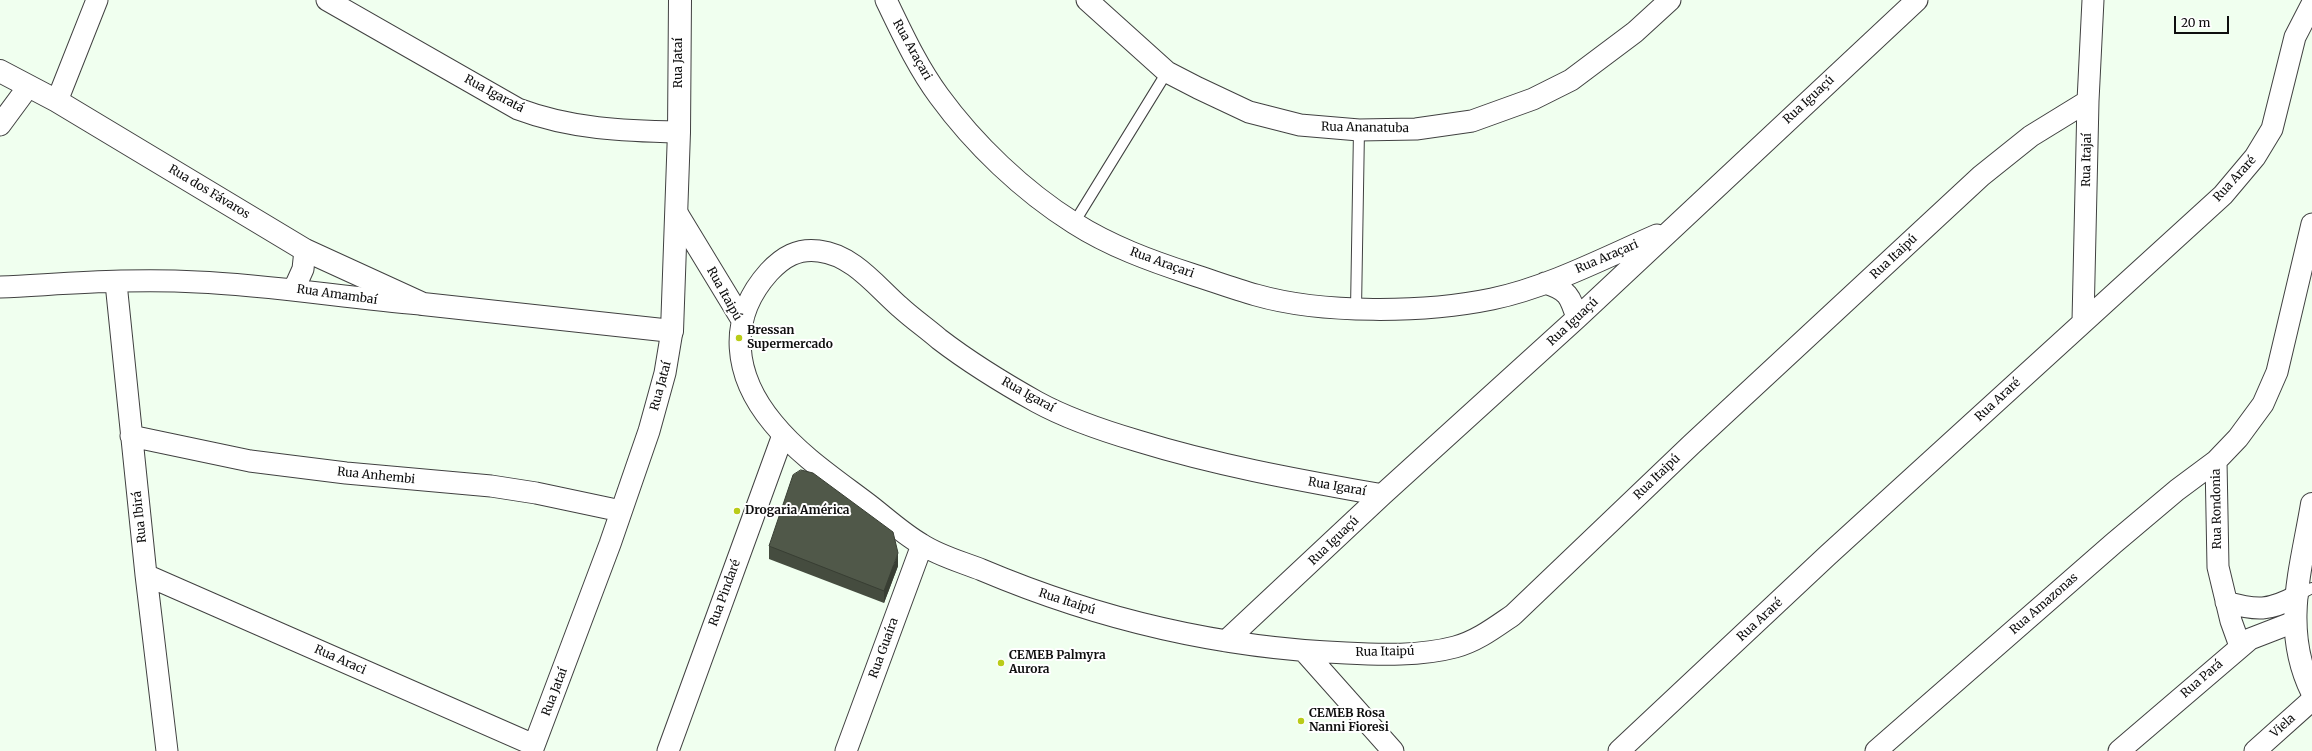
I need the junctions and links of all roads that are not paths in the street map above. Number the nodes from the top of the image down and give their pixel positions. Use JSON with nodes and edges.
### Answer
{"nodes":[{"id":1,"x":97,"y":0,"type":"edge"},
{"id":2,"x":327,"y":0,"type":"edge"},
{"id":3,"x":680,"y":0,"type":"edge"},
{"id":4,"x":886,"y":0,"type":"edge"},
{"id":5,"x":1087,"y":0,"type":"edge"},
{"id":6,"x":1670,"y":0,"type":"edge"},
{"id":7,"x":1917,"y":0,"type":"edge"},
{"id":8,"x":2093,"y":0,"type":"edge"},
{"id":9,"x":2312,"y":9,"type":"edge"},
{"id":10,"x":0,"y":71,"type":"edge"},
{"id":11,"x":1167,"y":72,"type":"junction"},
{"id":12,"x":28,"y":87,"type":"junction"},
{"id":13,"x":2088,"y":101,"type":"junction"},
{"id":14,"x":57,"y":102,"type":"junction"},
{"id":15,"x":0,"y":125,"type":"edge"},
{"id":16,"x":1358,"y":130,"type":"junction"},
{"id":17,"x":679,"y":132,"type":"junction"},
{"id":18,"x":677,"y":213,"type":"junction"},
{"id":19,"x":1074,"y":223,"type":"junction"},
{"id":20,"x":2312,"y":224,"type":"edge"},
{"id":21,"x":1669,"y":230,"type":"junction"},
{"id":22,"x":304,"y":250,"type":"junction"},
{"id":23,"x":116,"y":283,"type":"junction"},
{"id":24,"x":1545,"y":283,"type":"junction"},
{"id":25,"x":0,"y":287,"type":"edge"},
{"id":26,"x":294,"y":289,"type":"junction"},
{"id":27,"x":423,"y":304,"type":"junction"},
{"id":28,"x":1356,"y":309,"type":"junction"},
{"id":29,"x":1577,"y":318,"type":"junction"},
{"id":30,"x":742,"y":320,"type":"junction"},
{"id":31,"x":2084,"y":321,"type":"junction"},
{"id":32,"x":672,"y":331,"type":"junction"},
{"id":33,"x":783,"y":435,"type":"junction"},
{"id":34,"x":131,"y":436,"type":"junction"},
{"id":35,"x":2216,"y":461,"type":"junction"},
{"id":36,"x":1382,"y":495,"type":"junction"},
{"id":37,"x":2312,"y":504,"type":"edge"},
{"id":38,"x":621,"y":510,"type":"junction"},
{"id":39,"x":922,"y":545,"type":"junction"},
{"id":40,"x":146,"y":574,"type":"junction"},
{"id":41,"x":2304,"y":592,"type":"edge"},
{"id":42,"x":2226,"y":602,"type":"junction"},
{"id":43,"x":2294,"y":622,"type":"junction"},
{"id":44,"x":1226,"y":641,"type":"junction"},
{"id":45,"x":2240,"y":646,"type":"junction"},
{"id":46,"x":1304,"y":651,"type":"junction"},
{"id":47,"x":2312,"y":692,"type":"edge"},
{"id":48,"x":2312,"y":700,"type":"edge"},
{"id":49,"x":533,"y":748,"type":"edge"},
{"id":50,"x":167,"y":751,"type":"edge"},
{"id":51,"x":668,"y":751,"type":"edge"},
{"id":52,"x":846,"y":751,"type":"edge"},
{"id":53,"x":1394,"y":751,"type":"edge"},
{"id":54,"x":1619,"y":751,"type":"edge"},
{"id":55,"x":1876,"y":751,"type":"edge"},
{"id":56,"x":2119,"y":751,"type":"edge"},
{"id":57,"x":2255,"y":751,"type":"edge"}],
"edges":[{"from":1,"to":14,"type":"street"},
{"from":2,"to":17,"type":"street","name":"Rua Igaratá"},
{"from":3,"to":17,"type":"street","name":"Rua Jataí"},
{"from":4,"to":19,"type":"street","name":"Rua Araçari"},
{"from":5,"to":11,"type":"street","name":"Rua Ananatuba"},
{"from":6,"to":16,"type":"street","name":"Rua Ananatuba"},
{"from":7,"to":21,"type":"street","name":"Rua Iguaçú"},
{"from":8,"to":13,"type":"street","name":"Rua Itajaí"},
{"from":9,"to":31,"type":"street","name":"Rua Araré"},
{"from":10,"to":12,"type":"street","name":"Rua dos Fávaros"},
{"from":11,"to":16,"type":"street","name":"Rua Ananatuba"},
{"from":11,"to":19,"type":"lane"},
{"from":12,"to":14,"type":"street","name":"Rua dos Fávaros"},
{"from":12,"to":15,"type":"street"},
{"from":13,"to":31,"type":"street","name":"Rua Itajaí"},
{"from":13,"to":46,"type":"street","name":"Rua Itaipú"},
{"from":14,"to":22,"type":"street","name":"Rua dos Fávaros"},
{"from":16,"to":28,"type":"lane"},
{"from":17,"to":18,"type":"street","name":"Rua Jataí"},
{"from":18,"to":30,"type":"street","name":"Rua Itaipú"},
{"from":18,"to":32,"type":"street","name":"Rua Jataí"},
{"from":19,"to":28,"type":"street","name":"Rua Araçari"},
{"from":20,"to":35,"type":"street","name":"Rua Rondonia"},
{"from":21,"to":24,"type":"street","name":"Rua Araçari"},
{"from":21,"to":29,"type":"street","name":"Rua Iguaçú"},
{"from":22,"to":26,"type":"street"},
{"from":22,"to":27,"type":"street","name":"Rua dos Fávaros"},
{"from":23,"to":25,"type":"street","name":"Rua Amambaí"},
{"from":23,"to":26,"type":"street","name":"Rua Amambaí"},
{"from":23,"to":34,"type":"street","name":"Rua Ibirá"},
{"from":24,"to":28,"type":"street","name":"Rua Araçari"},
{"from":24,"to":29,"type":"street"},
{"from":26,"to":27,"type":"street","name":"Rua Amambaí"},
{"from":27,"to":32,"type":"street","name":"Rua Amambaí"},
{"from":29,"to":36,"type":"street","name":"Rua Iguaçú"},
{"from":30,"to":33,"type":"street","name":"Rua Itaipú"},
{"from":30,"to":36,"type":"street","name":"Rua Igaraí"},
{"from":31,"to":54,"type":"street","name":"Rua Araré"},
{"from":32,"to":38,"type":"street","name":"Rua Jataí"},
{"from":33,"to":39,"type":"street","name":"Rua Itaipú"},
{"from":33,"to":51,"type":"street","name":"Rua Pindaré"},
{"from":34,"to":38,"type":"street","name":"Rua Anhembi"},
{"from":34,"to":40,"type":"street","name":"Rua Ibirá"},
{"from":35,"to":42,"type":"street","name":"Rua Rondonia"},
{"from":35,"to":55,"type":"street","name":"Rua Amazonas"},
{"from":36,"to":44,"type":"street","name":"Rua Iguaçú"},
{"from":37,"to":41,"type":"street"},
{"from":38,"to":49,"type":"street","name":"Rua Jataí"},
{"from":39,"to":44,"type":"street","name":"Rua Itaipú"},
{"from":39,"to":52,"type":"street","name":"Rua Guaíra"},
{"from":40,"to":49,"type":"street","name":"Rua Araci"},
{"from":40,"to":50,"type":"street","name":"Rua Ibirá"},
{"from":41,"to":42,"type":"street"},
{"from":41,"to":43,"type":"street"},
{"from":42,"to":45,"type":"street","name":"Rua Rondonia"},
{"from":43,"to":45,"type":"street","name":"Rua Pará"},
{"from":43,"to":47,"type":"street"},
{"from":44,"to":46,"type":"street","name":"Rua Itaipú"},
{"from":45,"to":56,"type":"street","name":"Rua Pará"},
{"from":46,"to":53,"type":"street"},
{"from":48,"to":57,"type":"street","name":"Viela"}]}
